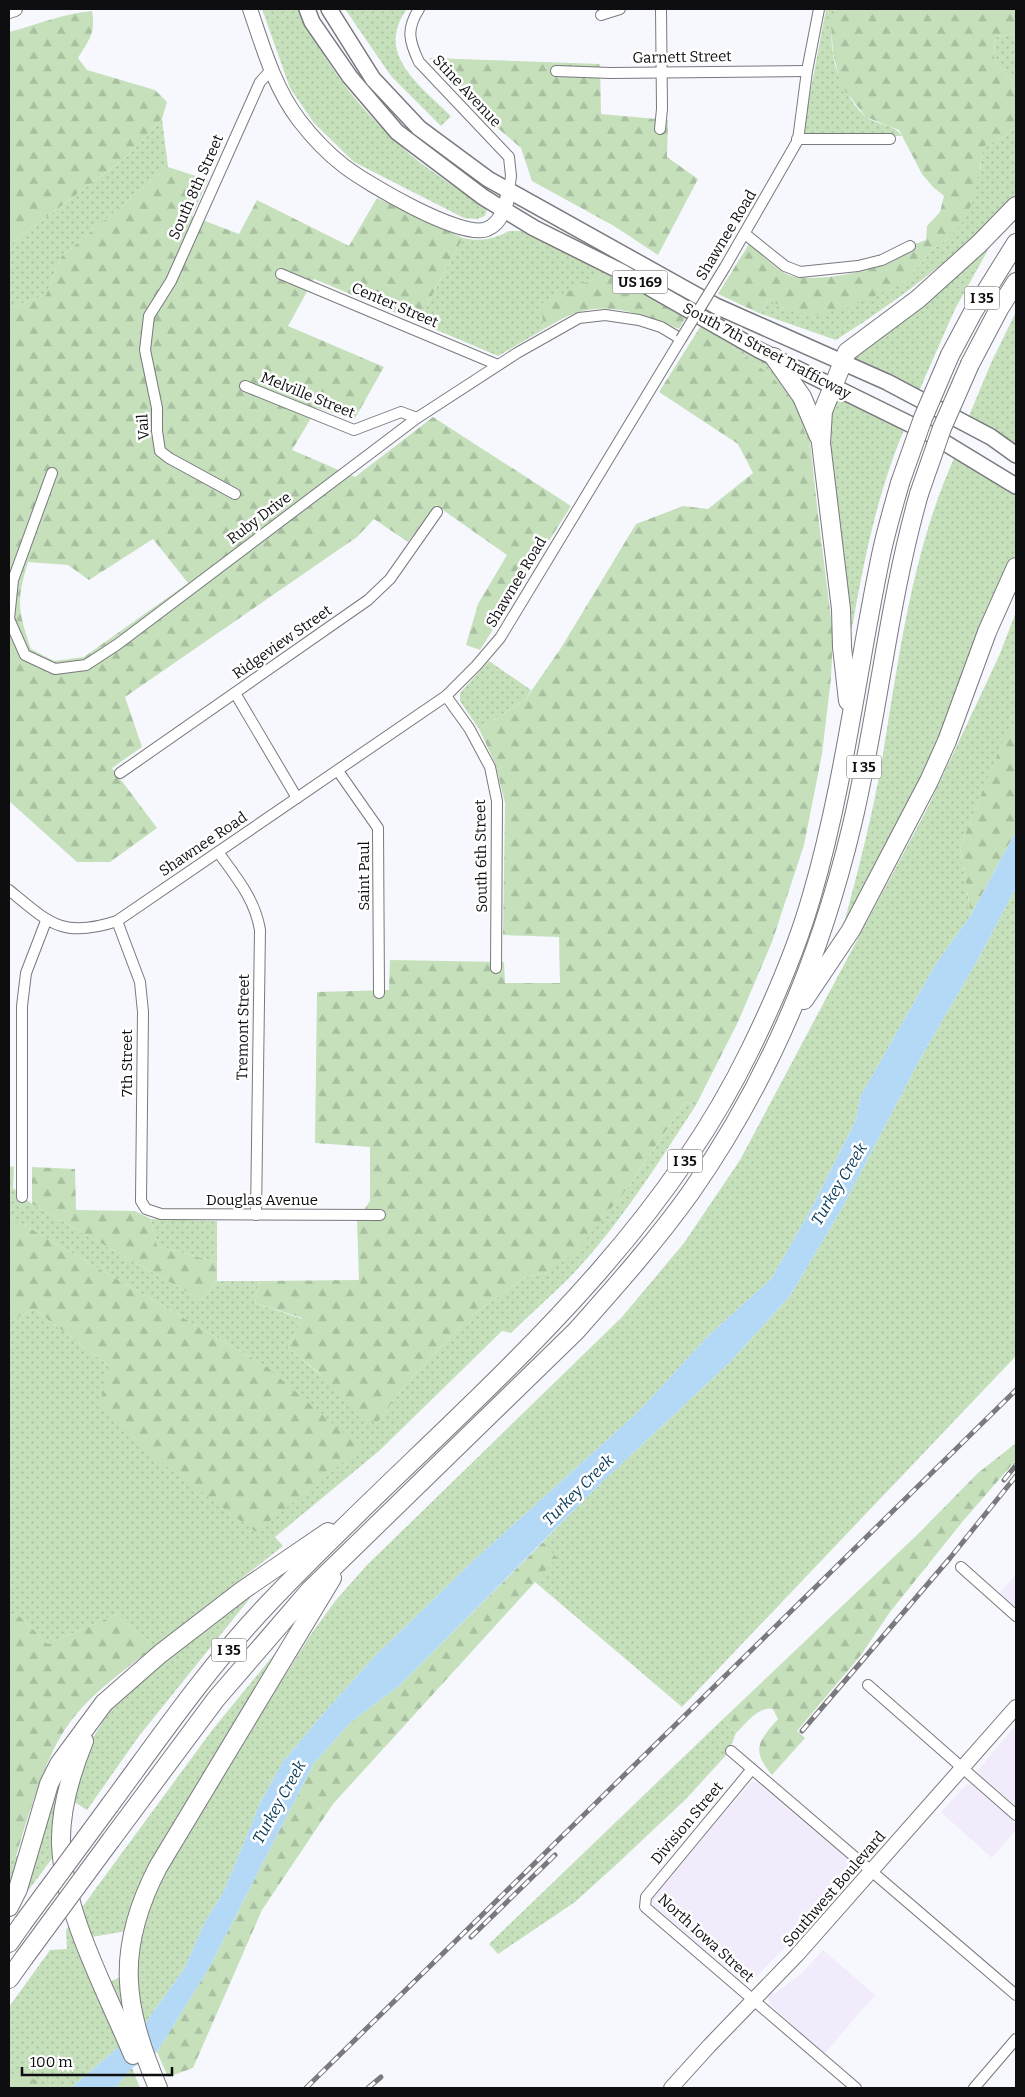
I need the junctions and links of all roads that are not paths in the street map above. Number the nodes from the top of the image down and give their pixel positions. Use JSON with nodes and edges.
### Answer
{"nodes":[{"id":1,"x":15,"y":9,"type":"edge"},
{"id":2,"x":250,"y":9,"type":"edge"},
{"id":3,"x":307,"y":9,"type":"edge"},
{"id":4,"x":329,"y":9,"type":"edge"},
{"id":5,"x":419,"y":9,"type":"edge"},
{"id":6,"x":620,"y":9,"type":"edge"},
{"id":7,"x":661,"y":9,"type":"edge"},
{"id":8,"x":819,"y":9,"type":"edge"},
{"id":9,"x":9,"y":11,"type":"edge"},
{"id":10,"x":601,"y":15,"type":"dead end"},
{"id":11,"x":271,"y":70,"type":"junction"},
{"id":12,"x":556,"y":71,"type":"dead end"},
{"id":13,"x":807,"y":71,"type":"junction"},
{"id":14,"x":660,"y":72,"type":"junction"},
{"id":15,"x":660,"y":129,"type":"dead end"},
{"id":16,"x":797,"y":139,"type":"junction"},
{"id":17,"x":890,"y":139,"type":"dead end"},
{"id":18,"x":509,"y":191,"type":"junction"},
{"id":19,"x":1016,"y":206,"type":"edge"},
{"id":20,"x":505,"y":210,"type":"junction"},
{"id":21,"x":745,"y":234,"type":"junction"},
{"id":22,"x":1016,"y":243,"type":"edge"},
{"id":23,"x":910,"y":246,"type":"dead end"},
{"id":24,"x":281,"y":274,"type":"dead end"},
{"id":25,"x":1016,"y":282,"type":"edge"},
{"id":26,"x":149,"y":316,"type":"joint"},
{"id":27,"x":681,"y":339,"type":"junction"},
{"id":28,"x":774,"y":357,"type":"junction"},
{"id":29,"x":843,"y":361,"type":"junction"},
{"id":30,"x":498,"y":364,"type":"junction"},
{"id":31,"x":245,"y":386,"type":"dead end"},
{"id":32,"x":834,"y":386,"type":"junction"},
{"id":33,"x":417,"y":418,"type":"junction"},
{"id":34,"x":821,"y":443,"type":"junction"},
{"id":35,"x":1016,"y":455,"type":"edge"},
{"id":36,"x":52,"y":473,"type":"dead end"},
{"id":37,"x":1016,"y":486,"type":"edge"},
{"id":38,"x":235,"y":494,"type":"dead end"},
{"id":39,"x":437,"y":512,"type":"dead end"},
{"id":40,"x":1016,"y":566,"type":"edge"},
{"id":41,"x":235,"y":692,"type":"junction"},
{"id":42,"x":446,"y":696,"type":"junction"},
{"id":43,"x":851,"y":721,"type":"junction"},
{"id":44,"x":338,"y":771,"type":"junction"},
{"id":45,"x":120,"y":773,"type":"dead end"},
{"id":46,"x":297,"y":798,"type":"junction"},
{"id":47,"x":218,"y":852,"type":"junction"},
{"id":48,"x":9,"y":890,"type":"edge"},
{"id":49,"x":46,"y":921,"type":"junction"},
{"id":50,"x":117,"y":921,"type":"junction"},
{"id":51,"x":496,"y":968,"type":"dead end"},
{"id":52,"x":379,"y":993,"type":"dead end"},
{"id":53,"x":782,"y":1032,"type":"junction"},
{"id":54,"x":22,"y":1197,"type":"dead end"},
{"id":55,"x":146,"y":1209,"type":"joint"},
{"id":56,"x":256,"y":1215,"type":"junction"},
{"id":57,"x":380,"y":1215,"type":"dead end"},
{"id":58,"x":362,"y":1508,"type":"junction"},
{"id":59,"x":348,"y":1552,"type":"junction"},
{"id":60,"x":962,"y":1567,"type":"dead end"},
{"id":61,"x":1016,"y":1616,"type":"edge"},
{"id":62,"x":868,"y":1685,"type":"dead end"},
{"id":63,"x":1016,"y":1707,"type":"edge"},
{"id":64,"x":96,"y":1712,"type":"junction"},
{"id":65,"x":731,"y":1751,"type":"dead end"},
{"id":66,"x":963,"y":1768,"type":"junction"},
{"id":67,"x":752,"y":1769,"type":"junction"},
{"id":68,"x":1016,"y":1815,"type":"edge"},
{"id":69,"x":871,"y":1870,"type":"junction"},
{"id":70,"x":646,"y":1897,"type":"joint"},
{"id":71,"x":9,"y":1906,"type":"edge"},
{"id":72,"x":9,"y":1943,"type":"edge"},
{"id":73,"x":9,"y":1979,"type":"edge"},
{"id":74,"x":1016,"y":1995,"type":"edge"},
{"id":75,"x":753,"y":2000,"type":"junction"},
{"id":76,"x":1016,"y":2039,"type":"edge"},
{"id":77,"x":147,"y":2088,"type":"edge"},
{"id":78,"x":158,"y":2088,"type":"edge"},
{"id":79,"x":671,"y":2088,"type":"edge"},
{"id":80,"x":854,"y":2088,"type":"edge"},
{"id":81,"x":974,"y":2088,"type":"edge"}],
"edges":[{"from":1,"to":9,"type":"main road"},
{"from":2,"to":11,"type":"main road"},
{"from":3,"to":20,"type":"main road","name":"South 7th Street Trafficway","number":"US 169"},
{"from":4,"to":18,"type":"main road","name":"South 7th Street Trafficway","number":"US 169"},
{"from":5,"to":18,"type":"street","name":"Stine Avenue"},
{"from":6,"to":10,"type":"street"},
{"from":7,"to":14,"type":"street"},
{"from":8,"to":13,"type":"street","name":"Shawnee Road"},
{"from":11,"to":20,"type":"main road"},
{"from":11,"to":26,"type":"street","name":"South 8th Street"},
{"from":12,"to":14,"type":"street","name":"Garnett Street"},
{"from":13,"to":14,"type":"street","name":"Garnett Street"},
{"from":13,"to":16,"type":"street","name":"Shawnee Road"},
{"from":14,"to":15,"type":"street"},
{"from":16,"to":17,"type":"street"},
{"from":16,"to":21,"type":"street","name":"Shawnee Road"},
{"from":18,"to":20,"type":"main road"},
{"from":18,"to":29,"type":"main road","name":"South 7th Street Trafficway","number":"US 169"},
{"from":19,"to":29,"type":"highway"},
{"from":20,"to":28,"type":"main road","name":"South 7th Street Trafficway","number":"US 169"},
{"from":21,"to":23,"type":"street"},
{"from":21,"to":27,"type":"street","name":"Shawnee Road","bridge":true},
{"from":22,"to":43,"type":"highway","number":"I 35","bridge":true},
{"from":24,"to":30,"type":"street","name":"Center Street"},
{"from":25,"to":53,"type":"highway","number":"I 35","bridge":true},
{"from":26,"to":38,"type":"street","name":"Vail"},
{"from":27,"to":30,"type":"street","name":"Ruby Drive"},
{"from":27,"to":42,"type":"street","name":"Shawnee Road"},
{"from":28,"to":32,"type":"main road","name":"South 7th Street Trafficway","number":"US 169"},
{"from":28,"to":34,"type":"highway"},
{"from":29,"to":32,"type":"highway"},
{"from":29,"to":35,"type":"main road","name":"South 7th Street Trafficway","number":"US 169"},
{"from":30,"to":33,"type":"street","name":"Ruby Drive"},
{"from":31,"to":33,"type":"street","name":"Melville Street"},
{"from":32,"to":34,"type":"highway"},
{"from":32,"to":37,"type":"main road","name":"South 7th Street Trafficway","number":"US 169"},
{"from":33,"to":36,"type":"street","name":"Ruby Drive"},
{"from":34,"to":43,"type":"highway"},
{"from":39,"to":41,"type":"street","name":"Ridgeview Street"},
{"from":40,"to":53,"type":"highway"},
{"from":41,"to":45,"type":"street","name":"Ridgeview Street"},
{"from":41,"to":46,"type":"street"},
{"from":42,"to":44,"type":"street","name":"Shawnee Road"},
{"from":42,"to":51,"type":"street","name":"South 6th Street"},
{"from":43,"to":58,"type":"highway","number":"I 35"},
{"from":44,"to":46,"type":"street","name":"Shawnee Road"},
{"from":44,"to":52,"type":"street","name":"Saint Paul"},
{"from":46,"to":47,"type":"street","name":"Shawnee Road"},
{"from":47,"to":50,"type":"street","name":"Shawnee Road"},
{"from":47,"to":56,"type":"street","name":"Tremont Street"},
{"from":48,"to":49,"type":"street","name":"Shawnee Road"},
{"from":49,"to":50,"type":"street","name":"Shawnee Road"},
{"from":49,"to":54,"type":"street"},
{"from":50,"to":55,"type":"street","name":"7th Street"},
{"from":53,"to":59,"type":"highway","number":"I 35"},
{"from":55,"to":56,"type":"street","name":"Douglas Avenue"},
{"from":56,"to":57,"type":"street","name":"Douglas Avenue"},
{"from":58,"to":64,"type":"highway"},
{"from":58,"to":72,"type":"highway","number":"I 35","bridge":true},
{"from":59,"to":73,"type":"highway","number":"I 35","bridge":true},
{"from":59,"to":78,"type":"highway"},
{"from":60,"to":61,"type":"street"},
{"from":62,"to":66,"type":"street"},
{"from":63,"to":66,"type":"main road","name":"Southwest Boulevard"},
{"from":64,"to":71,"type":"highway"},
{"from":64,"to":77,"type":"highway"},
{"from":65,"to":67,"type":"street"},
{"from":66,"to":68,"type":"street"},
{"from":66,"to":69,"type":"main road","name":"Southwest Boulevard"},
{"from":67,"to":69,"type":"street"},
{"from":67,"to":70,"type":"street","name":"Division Street"},
{"from":69,"to":74,"type":"street"},
{"from":69,"to":75,"type":"main road","name":"Southwest Boulevard"},
{"from":70,"to":75,"type":"street","name":"North Iowa Street"},
{"from":75,"to":79,"type":"main road","name":"Southwest Boulevard"},
{"from":75,"to":80,"type":"street"},
{"from":76,"to":81,"type":"street"}]}
